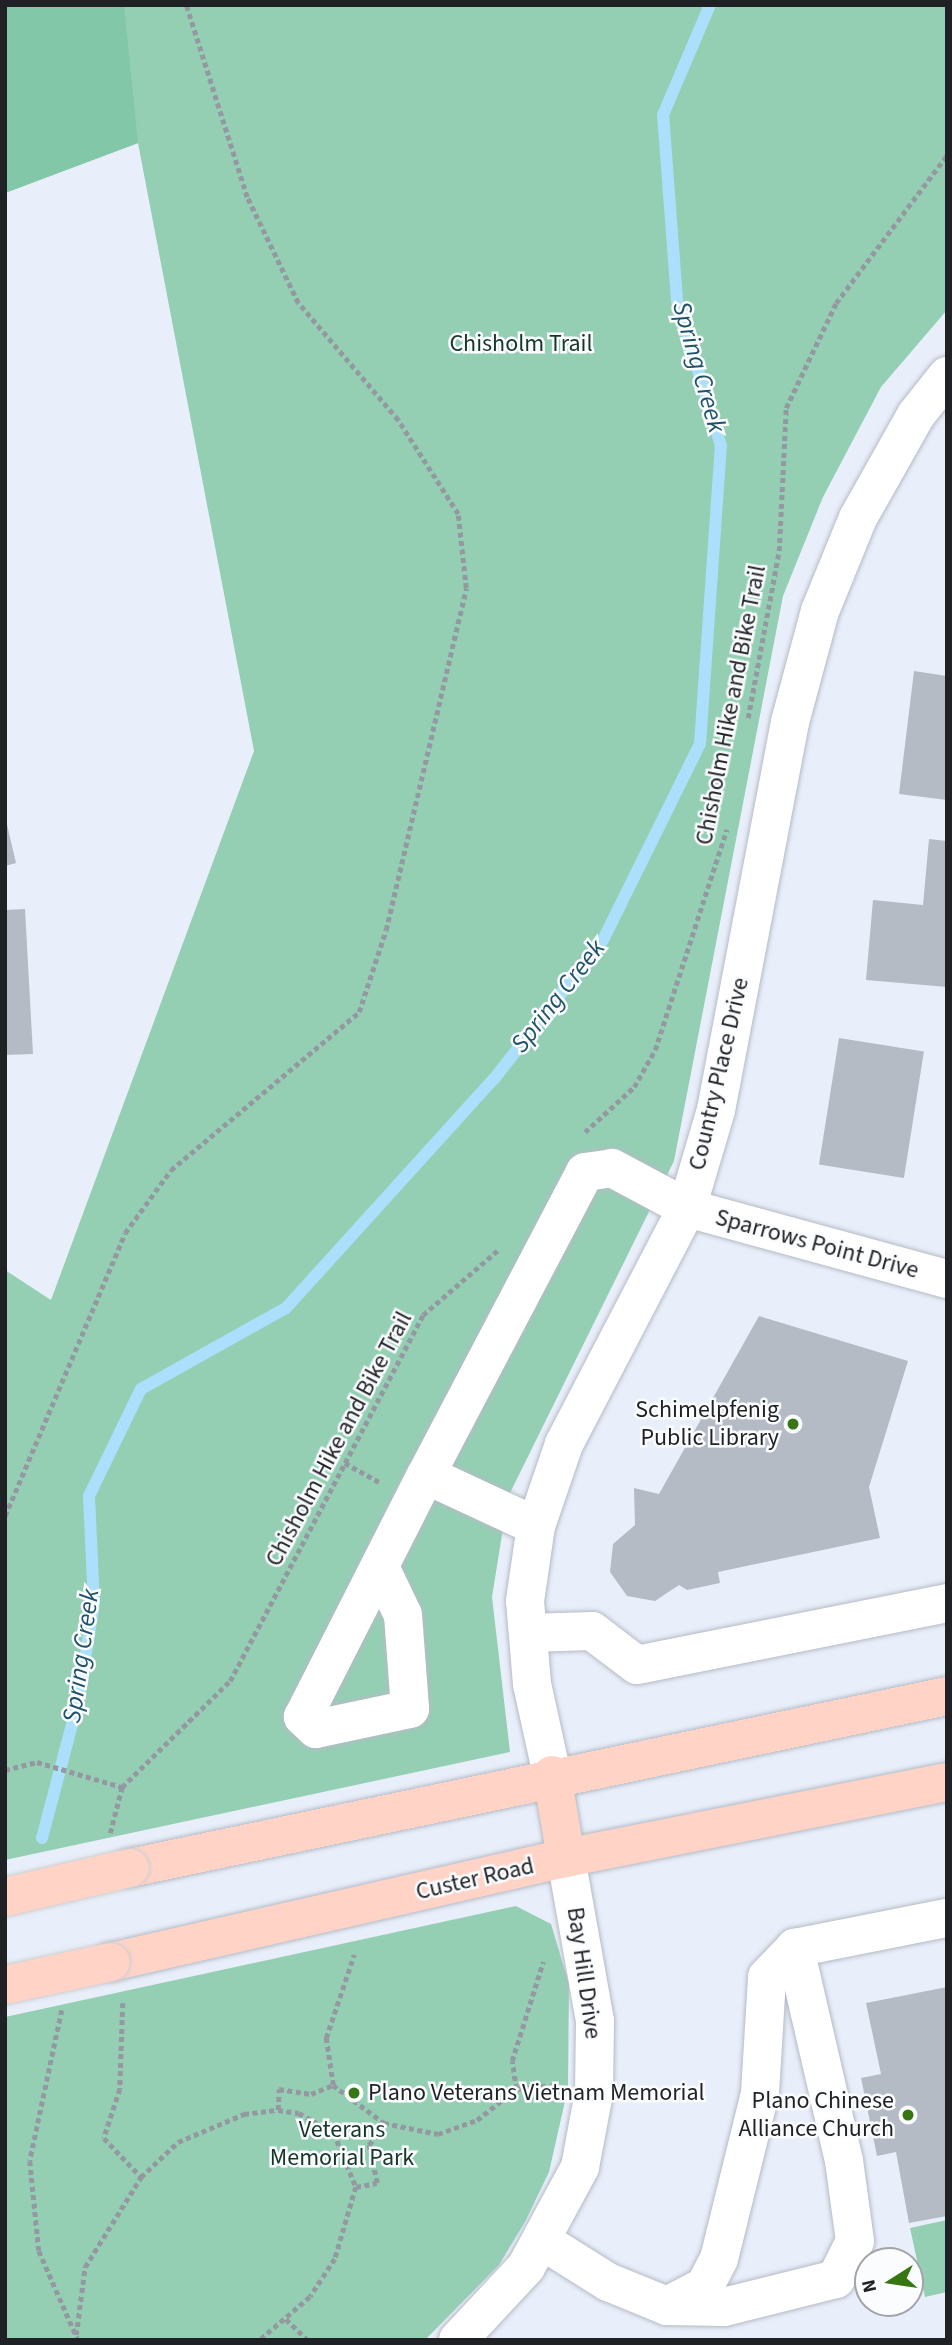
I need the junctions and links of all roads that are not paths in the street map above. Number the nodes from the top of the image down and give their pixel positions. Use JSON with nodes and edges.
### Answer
{"nodes":[{"id":1,"x":947,"y":376,"type":"edge"},
{"id":2,"x":687,"y":1208,"type":"junction"},
{"id":3,"x":947,"y":1279,"type":"edge"},
{"id":4,"x":426,"y":1475,"type":"junction"},
{"id":5,"x":536,"y":1526,"type":"junction"},
{"id":6,"x":380,"y":1567,"type":"dead end"},
{"id":7,"x":946,"y":1604,"type":"edge"},
{"id":8,"x":528,"y":1633,"type":"junction"},
{"id":9,"x":947,"y":1696,"type":"edge"},
{"id":10,"x":552,"y":1775,"type":"junction"},
{"id":11,"x":947,"y":1783,"type":"edge"},
{"id":12,"x":566,"y":1858,"type":"junction"},
{"id":13,"x":5,"y":1897,"type":"edge"},
{"id":14,"x":947,"y":1918,"type":"edge"},
{"id":15,"x":795,"y":1948,"type":"junction"},
{"id":16,"x":5,"y":1985,"type":"edge"},
{"id":17,"x":541,"y":2240,"type":"junction"},
{"id":18,"x":667,"y":2306,"type":"junction"},
{"id":19,"x":458,"y":2340,"type":"edge"}],
"edges":[{"from":1,"to":2,"type":"street","name":"Country Place Drive"},
{"from":2,"to":3,"type":"street","name":"Sparrows Point Drive"},
{"from":2,"to":4,"type":"street","name":"Sparrows Point Drive"},
{"from":2,"to":5,"type":"street","name":"Country Place Drive"},
{"from":4,"to":5,"type":"street"},
{"from":4,"to":6,"type":"street"},
{"from":5,"to":8,"type":"street","name":"Country Place Drive"},
{"from":7,"to":8,"type":"street"},
{"from":8,"to":10,"type":"street","name":"Country Place Drive"},
{"from":9,"to":10,"type":"main road"},
{"from":10,"to":12,"type":"main road"},
{"from":10,"to":13,"type":"main road","bridge":true},
{"from":11,"to":12,"type":"main road","name":"Custer Road"},
{"from":12,"to":16,"type":"main road","name":"Custer Road","bridge":true},
{"from":12,"to":17,"type":"street","name":"Bay Hill Drive"},
{"from":14,"to":15,"type":"street"},
{"from":15,"to":18,"type":"street"},
{"from":15,"to":18,"type":"street"},
{"from":17,"to":18,"type":"street"},
{"from":17,"to":19,"type":"street","name":"Bay Hill Drive"}]}
